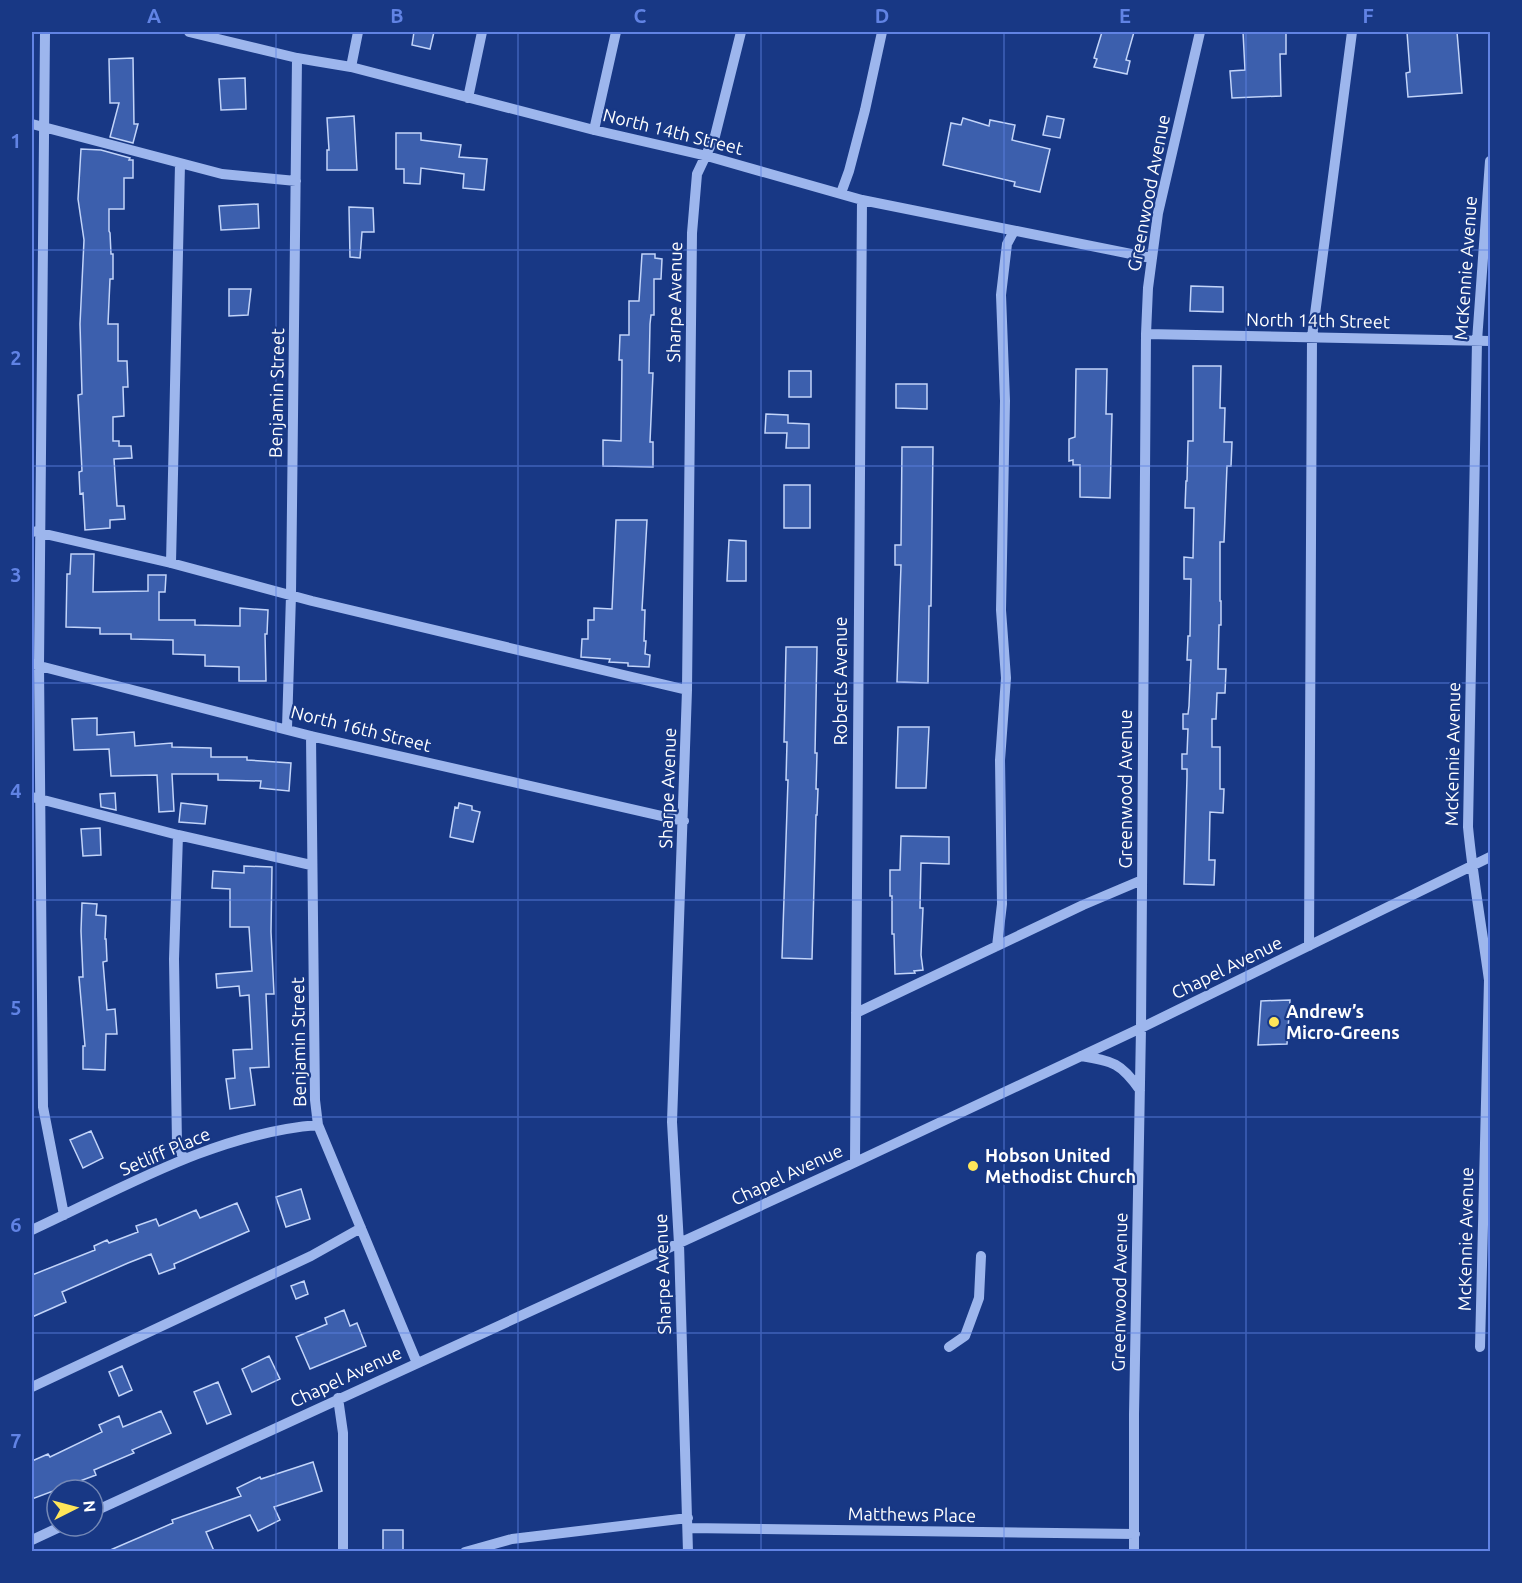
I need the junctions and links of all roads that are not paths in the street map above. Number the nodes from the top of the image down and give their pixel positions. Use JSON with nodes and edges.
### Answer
{"nodes":[{"id":1,"x":45,"y":32,"type":"edge"},
{"id":2,"x":189,"y":32,"type":"edge"},
{"id":3,"x":358,"y":32,"type":"edge"},
{"id":4,"x":482,"y":32,"type":"edge"},
{"id":5,"x":616,"y":32,"type":"edge"},
{"id":6,"x":741,"y":32,"type":"edge"},
{"id":7,"x":882,"y":32,"type":"edge"},
{"id":8,"x":1200,"y":32,"type":"edge"},
{"id":9,"x":1352,"y":32,"type":"edge"},
{"id":10,"x":297,"y":58,"type":"junction"},
{"id":11,"x":351,"y":67,"type":"junction"},
{"id":12,"x":468,"y":98,"type":"junction"},
{"id":13,"x":32,"y":124,"type":"edge"},
{"id":14,"x":44,"y":128,"type":"junction"},
{"id":15,"x":594,"y":130,"type":"junction"},
{"id":16,"x":706,"y":156,"type":"junction"},
{"id":17,"x":1491,"y":161,"type":"edge"},
{"id":18,"x":180,"y":164,"type":"junction"},
{"id":19,"x":297,"y":182,"type":"junction"},
{"id":20,"x":841,"y":193,"type":"junction"},
{"id":21,"x":862,"y":200,"type":"junction"},
{"id":22,"x":1014,"y":231,"type":"junction"},
{"id":23,"x":1151,"y":258,"type":"junction"},
{"id":24,"x":1146,"y":334,"type":"junction"},
{"id":25,"x":1312,"y":337,"type":"junction"},
{"id":26,"x":1491,"y":341,"type":"edge"},
{"id":27,"x":1477,"y":342,"type":"junction"},
{"id":28,"x":36,"y":533,"type":"edge"},
{"id":29,"x":171,"y":563,"type":"junction"},
{"id":30,"x":291,"y":595,"type":"junction"},
{"id":31,"x":35,"y":664,"type":"edge"},
{"id":32,"x":687,"y":690,"type":"junction"},
{"id":33,"x":287,"y":728,"type":"junction"},
{"id":34,"x":311,"y":736,"type":"junction"},
{"id":35,"x":36,"y":798,"type":"edge"},
{"id":36,"x":684,"y":821,"type":"junction"},
{"id":37,"x":178,"y":835,"type":"junction"},
{"id":38,"x":1491,"y":857,"type":"edge"},
{"id":39,"x":311,"y":865,"type":"junction"},
{"id":40,"x":1472,"y":866,"type":"junction"},
{"id":41,"x":1142,"y":880,"type":"junction"},
{"id":42,"x":997,"y":945,"type":"junction"},
{"id":43,"x":1309,"y":946,"type":"junction"},
{"id":44,"x":856,"y":1012,"type":"junction"},
{"id":45,"x":1141,"y":1028,"type":"junction"},
{"id":46,"x":1081,"y":1056,"type":"junction"},
{"id":47,"x":1140,"y":1090,"type":"junction"},
{"id":48,"x":37,"y":1108,"type":"edge"},
{"id":49,"x":318,"y":1125,"type":"junction"},
{"id":50,"x":184,"y":1159,"type":"junction"},
{"id":51,"x":855,"y":1162,"type":"junction"},
{"id":52,"x":64,"y":1215,"type":"junction"},
{"id":53,"x":361,"y":1227,"type":"junction"},
{"id":54,"x":32,"y":1230,"type":"edge"},
{"id":55,"x":679,"y":1244,"type":"junction"},
{"id":56,"x":981,"y":1256,"type":"dead end"},
{"id":57,"x":949,"y":1347,"type":"dead end"},
{"id":58,"x":1480,"y":1347,"type":"dead end"},
{"id":59,"x":417,"y":1363,"type":"junction"},
{"id":60,"x":32,"y":1387,"type":"edge"},
{"id":61,"x":339,"y":1398,"type":"junction"},
{"id":62,"x":105,"y":1506,"type":"edge"},
{"id":63,"x":688,"y":1523,"type":"junction"},
{"id":64,"x":1135,"y":1534,"type":"junction"},
{"id":65,"x":343,"y":1551,"type":"edge"},
{"id":66,"x":465,"y":1551,"type":"edge"},
{"id":67,"x":688,"y":1551,"type":"edge"},
{"id":68,"x":1134,"y":1551,"type":"edge"}],
"edges":[{"from":1,"to":14,"type":"street"},
{"from":2,"to":10,"type":"street","name":"North 14th Street"},
{"from":3,"to":11,"type":"street"},
{"from":4,"to":12,"type":"street"},
{"from":5,"to":15,"type":"street"},
{"from":6,"to":16,"type":"street","name":"Sharpe Avenue"},
{"from":7,"to":20,"type":"street"},
{"from":8,"to":23,"type":"street","name":"Greenwood Avenue"},
{"from":9,"to":25,"type":"street"},
{"from":10,"to":11,"type":"street","name":"North 14th Street"},
{"from":10,"to":19,"type":"street","name":"Benjamin Street"},
{"from":11,"to":12,"type":"street","name":"North 14th Street"},
{"from":12,"to":15,"type":"street","name":"North 14th Street"},
{"from":13,"to":14,"type":"street"},
{"from":14,"to":18,"type":"street"},
{"from":14,"to":28,"type":"street"},
{"from":15,"to":16,"type":"street","name":"North 14th Street"},
{"from":16,"to":20,"type":"street","name":"North 14th Street"},
{"from":16,"to":32,"type":"street","name":"Sharpe Avenue"},
{"from":17,"to":27,"type":"street","name":"McKennie Avenue"},
{"from":18,"to":19,"type":"street"},
{"from":18,"to":29,"type":"street"},
{"from":19,"to":30,"type":"street","name":"Benjamin Street"},
{"from":20,"to":21,"type":"street","name":"North 14th Street"},
{"from":21,"to":22,"type":"street","name":"North 14th Street"},
{"from":21,"to":44,"type":"street","name":"Roberts Avenue"},
{"from":22,"to":23,"type":"street","name":"North 14th Street"},
{"from":22,"to":42,"type":"street"},
{"from":23,"to":24,"type":"street","name":"Greenwood Avenue"},
{"from":24,"to":25,"type":"street","name":"North 14th Street"},
{"from":24,"to":41,"type":"street","name":"Greenwood Avenue"},
{"from":25,"to":27,"type":"street","name":"North 14th Street"},
{"from":25,"to":43,"type":"street"},
{"from":26,"to":27,"type":"street","name":"North 14th Street"},
{"from":27,"to":40,"type":"street","name":"McKennie Avenue"},
{"from":28,"to":29,"type":"street"},
{"from":28,"to":31,"type":"street"},
{"from":29,"to":30,"type":"street"},
{"from":30,"to":32,"type":"street"},
{"from":30,"to":33,"type":"street","name":"Benjamin Street"},
{"from":31,"to":33,"type":"street","name":"North 16th Street"},
{"from":31,"to":35,"type":"street"},
{"from":32,"to":36,"type":"street","name":"Sharpe Avenue"},
{"from":33,"to":34,"type":"street","name":"North 16th Street"},
{"from":34,"to":36,"type":"street","name":"North 16th Street"},
{"from":34,"to":39,"type":"street","name":"Benjamin Street"},
{"from":35,"to":37,"type":"street"},
{"from":35,"to":48,"type":"street"},
{"from":36,"to":55,"type":"street","name":"Sharpe Avenue"},
{"from":37,"to":39,"type":"street"},
{"from":37,"to":50,"type":"street"},
{"from":38,"to":40,"type":"street","name":"Chapel Avenue"},
{"from":39,"to":49,"type":"street","name":"Benjamin Street"},
{"from":40,"to":43,"type":"street","name":"Chapel Avenue"},
{"from":40,"to":58,"type":"street","name":"McKennie Avenue"},
{"from":41,"to":42,"type":"street"},
{"from":41,"to":45,"type":"street","name":"Greenwood Avenue"},
{"from":42,"to":44,"type":"street"},
{"from":43,"to":45,"type":"street","name":"Chapel Avenue"},
{"from":44,"to":51,"type":"street","name":"Roberts Avenue"},
{"from":45,"to":46,"type":"street","name":"Chapel Avenue"},
{"from":45,"to":47,"type":"street","name":"Greenwood Avenue"},
{"from":46,"to":47,"type":"street"},
{"from":46,"to":51,"type":"street","name":"Chapel Avenue"},
{"from":47,"to":64,"type":"street","name":"Greenwood Avenue"},
{"from":48,"to":52,"type":"street"},
{"from":49,"to":50,"type":"street","name":"Setliff Place"},
{"from":49,"to":53,"type":"street","name":"Benjamin Street"},
{"from":50,"to":52,"type":"street","name":"Setliff Place"},
{"from":51,"to":55,"type":"street","name":"Chapel Avenue"},
{"from":52,"to":54,"type":"street","name":"Setliff Place"},
{"from":53,"to":59,"type":"street","name":"Benjamin Street"},
{"from":53,"to":60,"type":"street"},
{"from":55,"to":59,"type":"street","name":"Chapel Avenue"},
{"from":55,"to":63,"type":"street","name":"Sharpe Avenue"},
{"from":56,"to":57,"type":"street"},
{"from":59,"to":61,"type":"street","name":"Chapel Avenue"},
{"from":61,"to":62,"type":"street","name":"Chapel Avenue"},
{"from":61,"to":65,"type":"street"},
{"from":63,"to":64,"type":"street","name":"Matthews Place"},
{"from":63,"to":66,"type":"street","name":"Matthews Place"},
{"from":63,"to":67,"type":"street","name":"Sharpe Avenue"},
{"from":64,"to":68,"type":"street","name":"Greenwood Avenue"}]}
